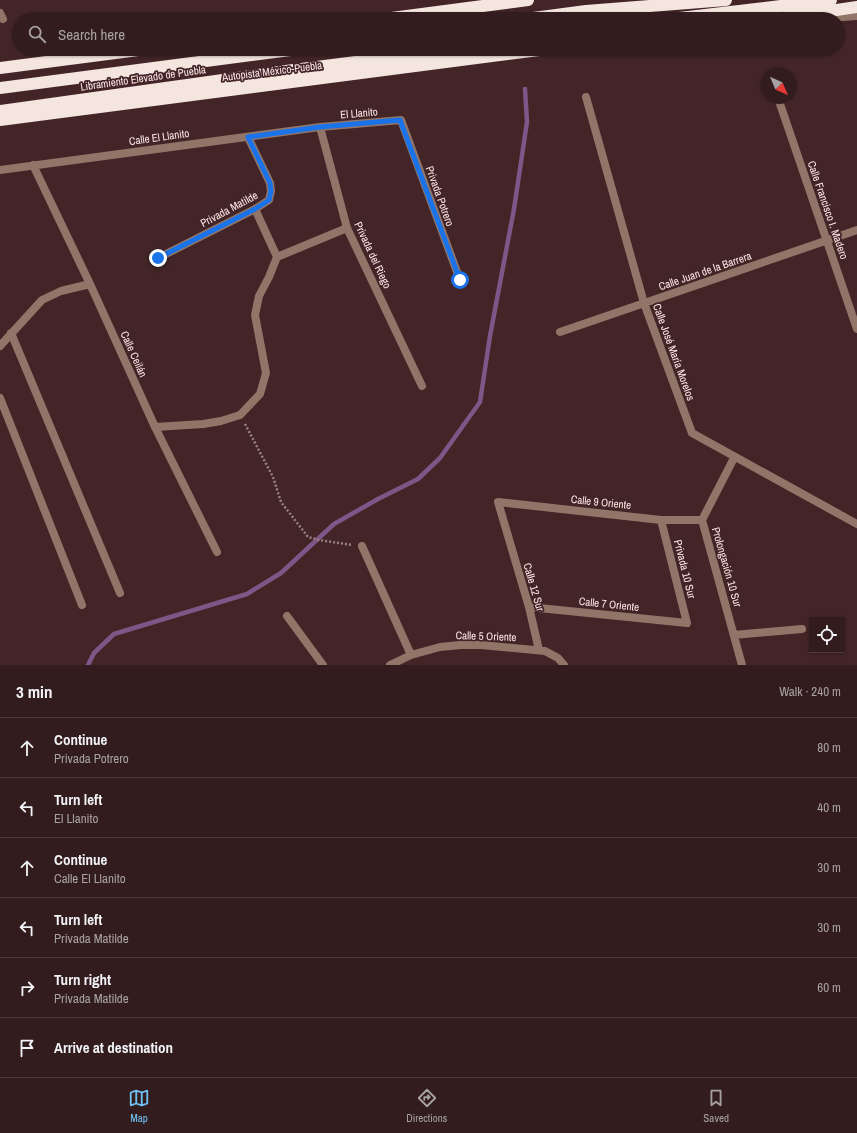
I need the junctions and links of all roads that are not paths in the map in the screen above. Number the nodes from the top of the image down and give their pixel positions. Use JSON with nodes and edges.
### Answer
{"nodes":[{"id":1,"x":514,"y":0,"type":"edge"},
{"id":2,"x":528,"y":0,"type":"edge"},
{"id":3,"x":726,"y":0,"type":"edge"},
{"id":4,"x":831,"y":0,"type":"edge"},
{"id":5,"x":499,"y":4,"type":"junction"},
{"id":6,"x":857,"y":7,"type":"edge"},
{"id":7,"x":438,"y":12,"type":"edge"},
{"id":8,"x":578,"y":12,"type":"edge"},
{"id":9,"x":730,"y":12,"type":"edge"},
{"id":10,"x":823,"y":12,"type":"edge"},
{"id":11,"x":857,"y":16,"type":"edge"},
{"id":12,"x":845,"y":17,"type":"edge"},
{"id":13,"x":92,"y":56,"type":"edge"},
{"id":14,"x":245,"y":56,"type":"edge"},
{"id":15,"x":402,"y":56,"type":"edge"},
{"id":16,"x":493,"y":56,"type":"edge"},
{"id":17,"x":0,"y":68,"type":"edge"},
{"id":18,"x":0,"y":88,"type":"edge"},
{"id":19,"x":586,"y":97,"type":"dead end"},
{"id":20,"x":780,"y":104,"type":"edge"},
{"id":21,"x":0,"y":111,"type":"edge"},
{"id":22,"x":0,"y":120,"type":"edge"},
{"id":23,"x":400,"y":120,"type":"joint"},
{"id":24,"x":320,"y":127,"type":"junction"},
{"id":25,"x":248,"y":137,"type":"junction"},
{"id":26,"x":34,"y":165,"type":"junction"},
{"id":27,"x":0,"y":170,"type":"edge"},
{"id":28,"x":255,"y":209,"type":"junction"},
{"id":29,"x":347,"y":228,"type":"junction"},
{"id":30,"x":857,"y":230,"type":"edge"},
{"id":31,"x":827,"y":240,"type":"junction"},
{"id":32,"x":277,"y":257,"type":"junction"},
{"id":33,"x":158,"y":258,"type":"dead end"},
{"id":34,"x":460,"y":280,"type":"dead end"},
{"id":35,"x":90,"y":284,"type":"junction"},
{"id":36,"x":644,"y":303,"type":"junction"},
{"id":37,"x":857,"y":328,"type":"edge"},
{"id":38,"x":560,"y":332,"type":"dead end"},
{"id":39,"x":11,"y":334,"type":"junction"},
{"id":40,"x":0,"y":346,"type":"edge"},
{"id":41,"x":422,"y":386,"type":"dead end"},
{"id":42,"x":0,"y":398,"type":"edge"},
{"id":43,"x":155,"y":427,"type":"junction"},
{"id":44,"x":734,"y":458,"type":"junction"},
{"id":45,"x":498,"y":502,"type":"joint"},
{"id":46,"x":662,"y":520,"type":"junction"},
{"id":47,"x":702,"y":520,"type":"junction"},
{"id":48,"x":857,"y":524,"type":"edge"},
{"id":49,"x":362,"y":546,"type":"dead end"},
{"id":50,"x":217,"y":552,"type":"dead end"},
{"id":51,"x":120,"y":593,"type":"dead end"},
{"id":52,"x":82,"y":605,"type":"dead end"},
{"id":53,"x":529,"y":607,"type":"junction"},
{"id":54,"x":287,"y":616,"type":"dead end"},
{"id":55,"x":687,"y":623,"type":"joint"},
{"id":56,"x":802,"y":628,"type":"dead end"},
{"id":57,"x":734,"y":635,"type":"junction"},
{"id":58,"x":539,"y":650,"type":"junction"},
{"id":59,"x":411,"y":655,"type":"junction"},
{"id":60,"x":323,"y":665,"type":"edge"},
{"id":61,"x":390,"y":665,"type":"edge"},
{"id":62,"x":564,"y":665,"type":"edge"},
{"id":63,"x":742,"y":665,"type":"edge"}],
"edges":[{"from":1,"to":5,"type":"highway"},
{"from":2,"to":5,"type":"highway"},
{"from":3,"to":8,"type":"highway"},
{"from":4,"to":9,"type":"highway"},
{"from":5,"to":7,"type":"highway"},
{"from":6,"to":10,"type":"highway"},
{"from":11,"to":12,"type":"street"},
{"from":13,"to":17,"type":"highway"},
{"from":14,"to":18,"type":"highway","name":"Libramiento Elevado de Puebla"},
{"from":15,"to":21,"type":"highway","name":"Libramiento Elevado de Puebla"},
{"from":16,"to":22,"type":"highway","name":"Autopista México-Puebla"},
{"from":19,"to":36,"type":"street","name":"Calle José María Morelos"},
{"from":20,"to":31,"type":"street","name":"Calle Francisco I. Madero"},
{"from":23,"to":24,"type":"street","name":"El Llanito"},
{"from":23,"to":34,"type":"street","name":"Privada Potrero"},
{"from":24,"to":25,"type":"street","name":"Calle El Llanito"},
{"from":24,"to":29,"type":"street","name":"Privada del Riego"},
{"from":25,"to":26,"type":"street","name":"Calle El Llanito"},
{"from":25,"to":28,"type":"street","name":"Privada Matilde"},
{"from":26,"to":27,"type":"street","name":"Calle El Llanito"},
{"from":26,"to":35,"type":"street","name":"Calle Ceilán"},
{"from":28,"to":32,"type":"street"},
{"from":28,"to":33,"type":"street","name":"Privada Matilde"},
{"from":29,"to":32,"type":"street"},
{"from":29,"to":41,"type":"street","name":"Privada del Riego"},
{"from":30,"to":31,"type":"street","name":"Calle Juan de la Barrera"},
{"from":31,"to":36,"type":"street","name":"Calle Juan de la Barrera"},
{"from":31,"to":37,"type":"street","name":"Calle Francisco I. Madero"},
{"from":32,"to":43,"type":"street"},
{"from":35,"to":39,"type":"street"},
{"from":35,"to":43,"type":"street","name":"Calle Ceilán"},
{"from":36,"to":38,"type":"street","name":"Calle Juan de la Barrera"},
{"from":36,"to":44,"type":"street","name":"Calle José María Morelos"},
{"from":39,"to":40,"type":"street"},
{"from":39,"to":51,"type":"street"},
{"from":42,"to":52,"type":"street"},
{"from":43,"to":50,"type":"street","name":"Calle Ceilán"},
{"from":44,"to":47,"type":"street","name":"Prolongación 10 Sur"},
{"from":44,"to":48,"type":"street","name":"Calle José María Morelos"},
{"from":45,"to":46,"type":"street","name":"Calle 9 Oriente"},
{"from":45,"to":53,"type":"street","name":"Calle 12 Sur"},
{"from":46,"to":47,"type":"street","name":"Calle 9 Oriente"},
{"from":46,"to":55,"type":"street","name":"Privada 10 Sur"},
{"from":47,"to":57,"type":"street","name":"Prolongación 10 Sur"},
{"from":49,"to":59,"type":"street"},
{"from":53,"to":55,"type":"street","name":"Calle 7 Oriente"},
{"from":53,"to":58,"type":"street","name":"Calle 12 Sur"},
{"from":54,"to":60,"type":"street"},
{"from":56,"to":57,"type":"street"},
{"from":57,"to":63,"type":"street","name":"Prolongación 10 Sur"},
{"from":58,"to":59,"type":"street","name":"Calle 5 Oriente"},
{"from":58,"to":62,"type":"street"},
{"from":59,"to":61,"type":"street","name":"Calle 5 Oriente"}]}
